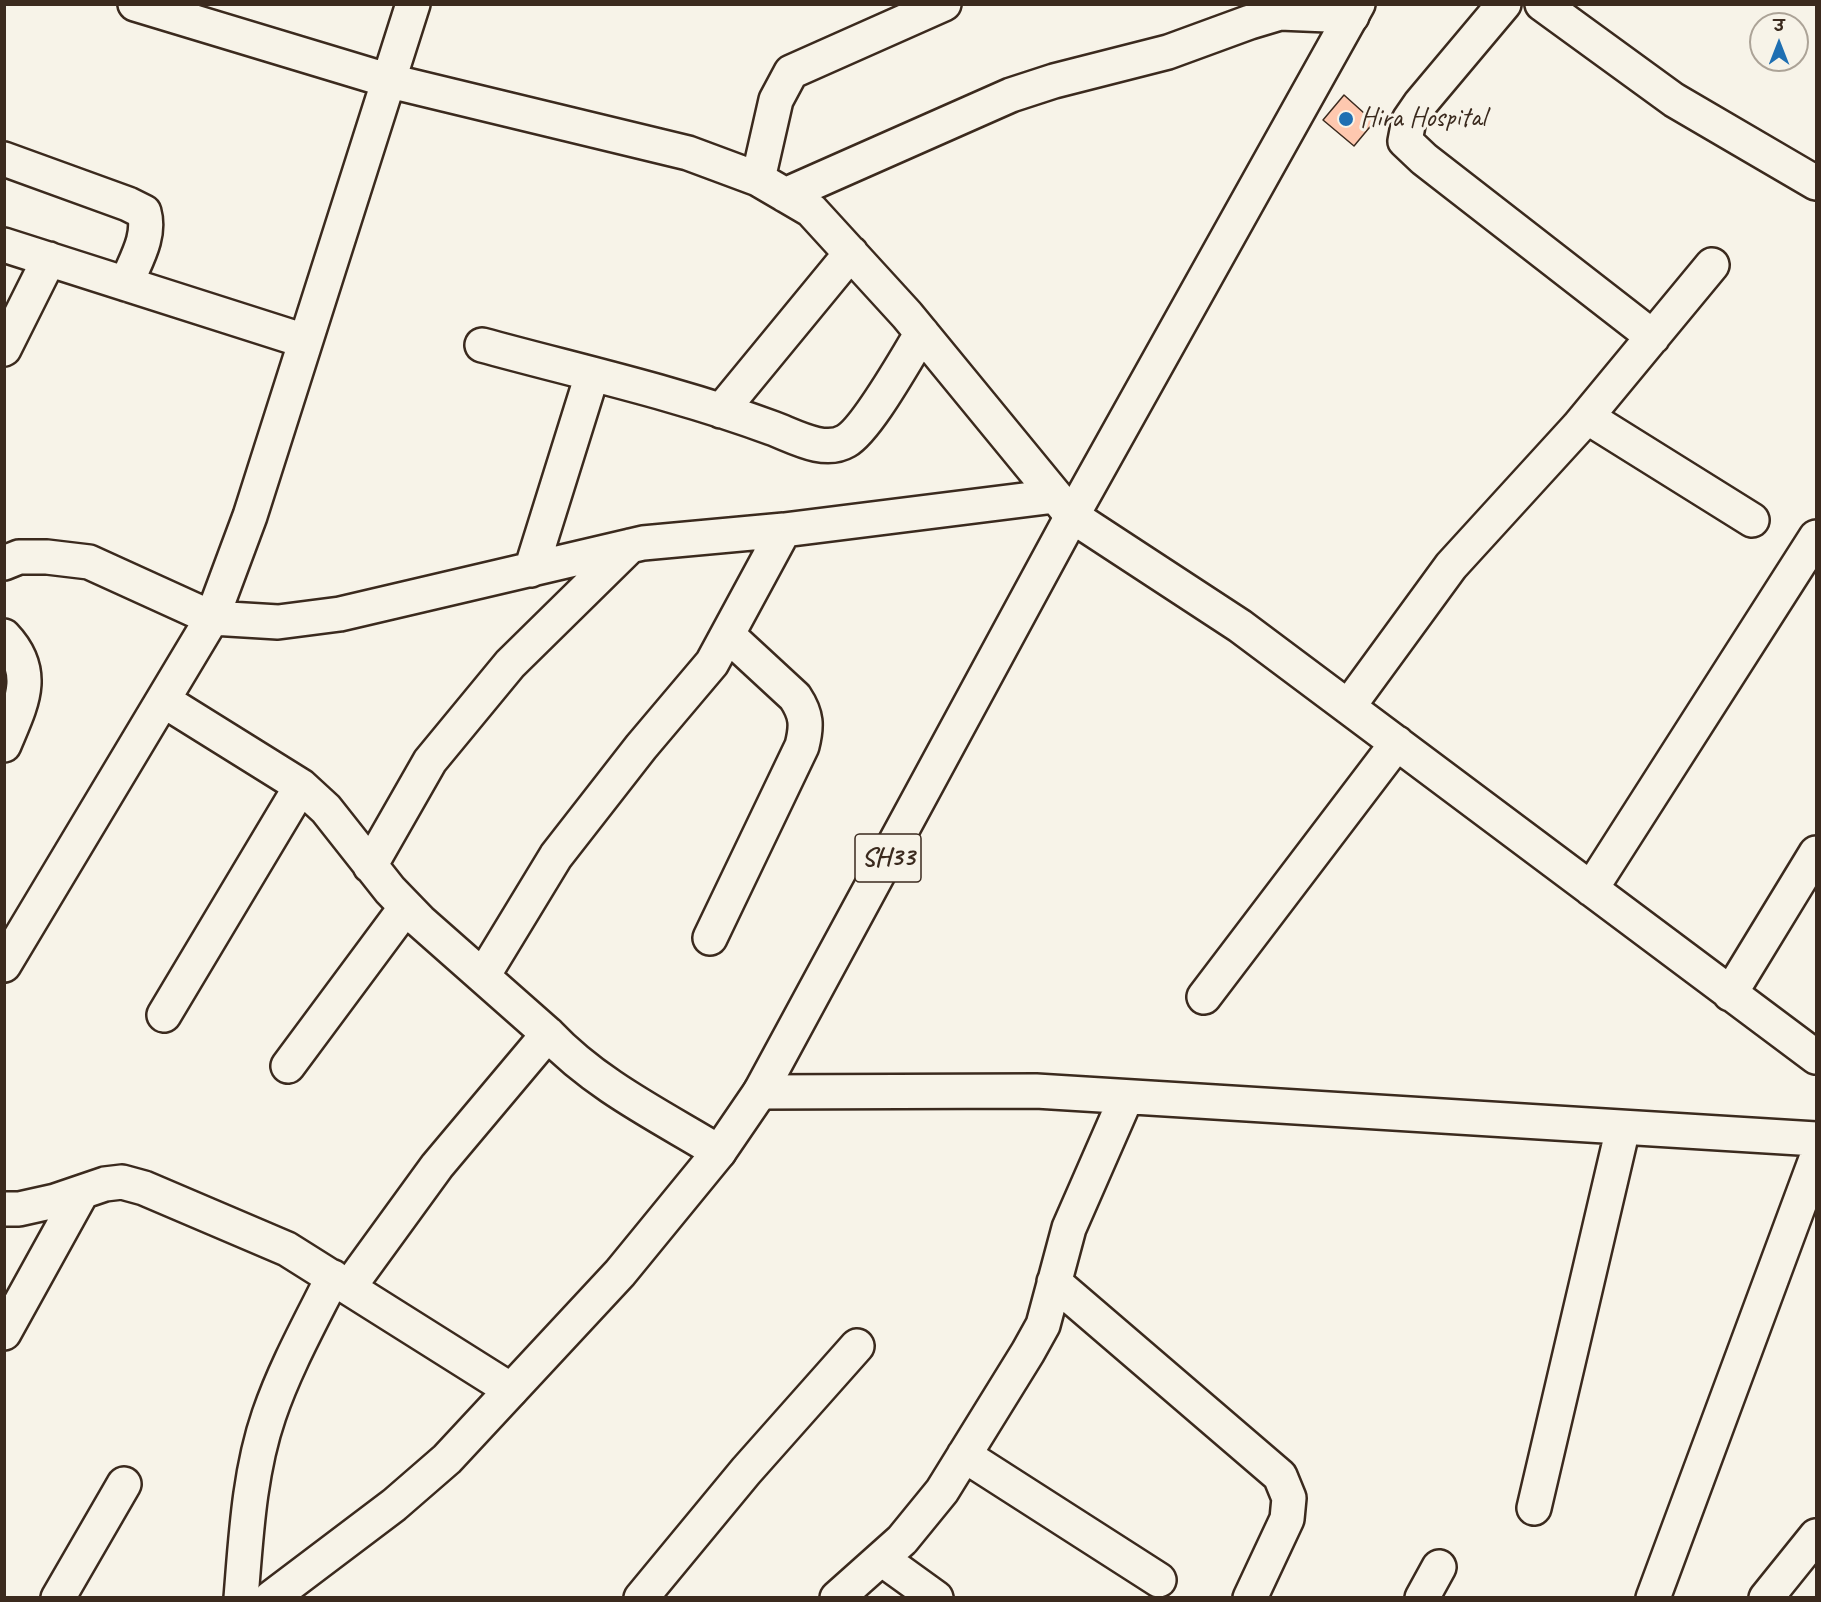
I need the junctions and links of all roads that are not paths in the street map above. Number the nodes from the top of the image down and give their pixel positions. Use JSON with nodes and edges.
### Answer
{"nodes":[{"id":1,"x":135,"y":4,"type":"edge"},
{"id":2,"x":413,"y":4,"type":"edge"},
{"id":3,"x":944,"y":4,"type":"edge"},
{"id":4,"x":1504,"y":4,"type":"edge"},
{"id":5,"x":1542,"y":4,"type":"edge"},
{"id":6,"x":1355,"y":10,"type":"edge"},
{"id":7,"x":390,"y":81,"type":"junction"},
{"id":8,"x":4,"y":159,"type":"edge"},
{"id":9,"x":1816,"y":183,"type":"edge"},
{"id":10,"x":771,"y":187,"type":"junction"},
{"id":11,"x":4,"y":244,"type":"edge"},
{"id":12,"x":851,"y":253,"type":"junction"},
{"id":13,"x":49,"y":259,"type":"junction"},
{"id":14,"x":1712,"y":265,"type":"dead end"},
{"id":15,"x":126,"y":284,"type":"junction"},
{"id":16,"x":922,"y":333,"type":"junction"},
{"id":17,"x":1653,"y":337,"type":"junction"},
{"id":18,"x":305,"y":341,"type":"junction"},
{"id":19,"x":482,"y":345,"type":"dead end"},
{"id":20,"x":4,"y":349,"type":"edge"},
{"id":21,"x":592,"y":375,"type":"junction"},
{"id":22,"x":721,"y":411,"type":"junction"},
{"id":23,"x":1587,"y":417,"type":"junction"},
{"id":24,"x":1064,"y":506,"type":"junction"},
{"id":25,"x":1752,"y":520,"type":"dead end"},
{"id":26,"x":784,"y":530,"type":"junction"},
{"id":27,"x":1816,"y":537,"type":"edge"},
{"id":28,"x":630,"y":546,"type":"junction"},
{"id":29,"x":4,"y":563,"type":"edge"},
{"id":30,"x":531,"y":570,"type":"junction"},
{"id":31,"x":212,"y":618,"type":"junction"},
{"id":32,"x":4,"y":636,"type":"edge"},
{"id":33,"x":729,"y":636,"type":"junction"},
{"id":34,"x":163,"y":700,"type":"junction"},
{"id":35,"x":1348,"y":707,"type":"junction"},
{"id":36,"x":1397,"y":743,"type":"junction"},
{"id":37,"x":4,"y":745,"type":"edge"},
{"id":38,"x":301,"y":786,"type":"junction"},
{"id":39,"x":1816,"y":853,"type":"edge"},
{"id":40,"x":370,"y":866,"type":"junction"},
{"id":41,"x":1590,"y":889,"type":"junction"},
{"id":42,"x":406,"y":907,"type":"junction"},
{"id":43,"x":710,"y":938,"type":"dead end"},
{"id":44,"x":4,"y":964,"type":"edge"},
{"id":45,"x":483,"y":976,"type":"junction"},
{"id":46,"x":1730,"y":994,"type":"junction"},
{"id":47,"x":1204,"y":997,"type":"dead end"},
{"id":48,"x":164,"y":1015,"type":"dead end"},
{"id":49,"x":549,"y":1034,"type":"junction"},
{"id":50,"x":1816,"y":1057,"type":"edge"},
{"id":51,"x":288,"y":1066,"type":"dead end"},
{"id":52,"x":760,"y":1092,"type":"junction"},
{"id":53,"x":1126,"y":1098,"type":"junction"},
{"id":54,"x":1623,"y":1128,"type":"junction"},
{"id":55,"x":1816,"y":1139,"type":"edge"},
{"id":56,"x":719,"y":1152,"type":"junction"},
{"id":57,"x":1816,"y":1159,"type":"edge"},
{"id":58,"x":82,"y":1192,"type":"junction"},
{"id":59,"x":4,"y":1209,"type":"edge"},
{"id":60,"x":341,"y":1282,"type":"junction"},
{"id":61,"x":1054,"y":1282,"type":"junction"},
{"id":62,"x":4,"y":1333,"type":"edge"},
{"id":63,"x":857,"y":1346,"type":"dead end"},
{"id":64,"x":511,"y":1390,"type":"junction"},
{"id":65,"x":964,"y":1455,"type":"junction"},
{"id":66,"x":124,"y":1484,"type":"dead end"},
{"id":67,"x":1534,"y":1508,"type":"dead end"},
{"id":68,"x":1816,"y":1536,"type":"edge"},
{"id":69,"x":882,"y":1559,"type":"junction"},
{"id":70,"x":1439,"y":1568,"type":"dead end"},
{"id":71,"x":1159,"y":1580,"type":"dead end"},
{"id":72,"x":58,"y":1598,"type":"edge"},
{"id":73,"x":241,"y":1598,"type":"edge"},
{"id":74,"x":271,"y":1598,"type":"edge"},
{"id":75,"x":641,"y":1598,"type":"edge"},
{"id":76,"x":837,"y":1598,"type":"edge"},
{"id":77,"x":936,"y":1598,"type":"edge"},
{"id":78,"x":1250,"y":1598,"type":"edge"},
{"id":79,"x":1422,"y":1598,"type":"edge"},
{"id":80,"x":1653,"y":1598,"type":"edge"},
{"id":81,"x":1766,"y":1598,"type":"edge"}],
"edges":[{"from":1,"to":7,"type":"street"},
{"from":2,"to":7,"type":"street"},
{"from":3,"to":10,"type":"street"},
{"from":4,"to":17,"type":"street"},
{"from":5,"to":9,"type":"street"},
{"from":6,"to":10,"type":"street"},
{"from":6,"to":24,"type":"street","number":"SH33"},
{"from":7,"to":10,"type":"street"},
{"from":7,"to":18,"type":"street"},
{"from":8,"to":15,"type":"street"},
{"from":10,"to":12,"type":"street"},
{"from":11,"to":13,"type":"street"},
{"from":12,"to":16,"type":"street"},
{"from":12,"to":22,"type":"street"},
{"from":13,"to":15,"type":"street"},
{"from":13,"to":20,"type":"street"},
{"from":14,"to":17,"type":"street"},
{"from":15,"to":18,"type":"street"},
{"from":16,"to":22,"type":"street"},
{"from":16,"to":24,"type":"street"},
{"from":17,"to":23,"type":"street"},
{"from":18,"to":31,"type":"street"},
{"from":19,"to":21,"type":"street"},
{"from":21,"to":22,"type":"street"},
{"from":21,"to":30,"type":"street"},
{"from":23,"to":25,"type":"street"},
{"from":23,"to":35,"type":"street"},
{"from":24,"to":26,"type":"street"},
{"from":24,"to":35,"type":"street"},
{"from":24,"to":52,"type":"street","number":"SH33"},
{"from":26,"to":28,"type":"street"},
{"from":26,"to":33,"type":"street"},
{"from":27,"to":41,"type":"street"},
{"from":28,"to":30,"type":"street"},
{"from":28,"to":40,"type":"street"},
{"from":29,"to":31,"type":"street"},
{"from":30,"to":31,"type":"street"},
{"from":31,"to":34,"type":"street"},
{"from":32,"to":37,"type":"street"},
{"from":33,"to":43,"type":"street"},
{"from":33,"to":45,"type":"street"},
{"from":34,"to":38,"type":"street"},
{"from":34,"to":44,"type":"street"},
{"from":35,"to":36,"type":"street"},
{"from":36,"to":41,"type":"street"},
{"from":36,"to":47,"type":"street"},
{"from":38,"to":40,"type":"street"},
{"from":38,"to":48,"type":"street"},
{"from":39,"to":46,"type":"street"},
{"from":40,"to":42,"type":"street"},
{"from":41,"to":46,"type":"street"},
{"from":42,"to":45,"type":"street"},
{"from":42,"to":51,"type":"street"},
{"from":45,"to":49,"type":"street"},
{"from":46,"to":50,"type":"street"},
{"from":49,"to":56,"type":"street"},
{"from":49,"to":60,"type":"street"},
{"from":52,"to":53,"type":"street"},
{"from":52,"to":56,"type":"street","number":"SH33"},
{"from":53,"to":54,"type":"street"},
{"from":53,"to":61,"type":"street"},
{"from":54,"to":55,"type":"street"},
{"from":54,"to":67,"type":"street"},
{"from":56,"to":64,"type":"street","number":"SH33"},
{"from":57,"to":80,"type":"street"},
{"from":58,"to":59,"type":"street"},
{"from":58,"to":60,"type":"street"},
{"from":58,"to":62,"type":"street"},
{"from":60,"to":64,"type":"street"},
{"from":60,"to":73,"type":"street"},
{"from":61,"to":65,"type":"street"},
{"from":61,"to":78,"type":"street"},
{"from":63,"to":75,"type":"street"},
{"from":64,"to":74,"type":"street","number":"SH33"},
{"from":65,"to":69,"type":"street"},
{"from":65,"to":71,"type":"street"},
{"from":66,"to":72,"type":"street"},
{"from":68,"to":81,"type":"street"},
{"from":69,"to":76,"type":"street"},
{"from":69,"to":77,"type":"street"},
{"from":70,"to":79,"type":"street"}]}
